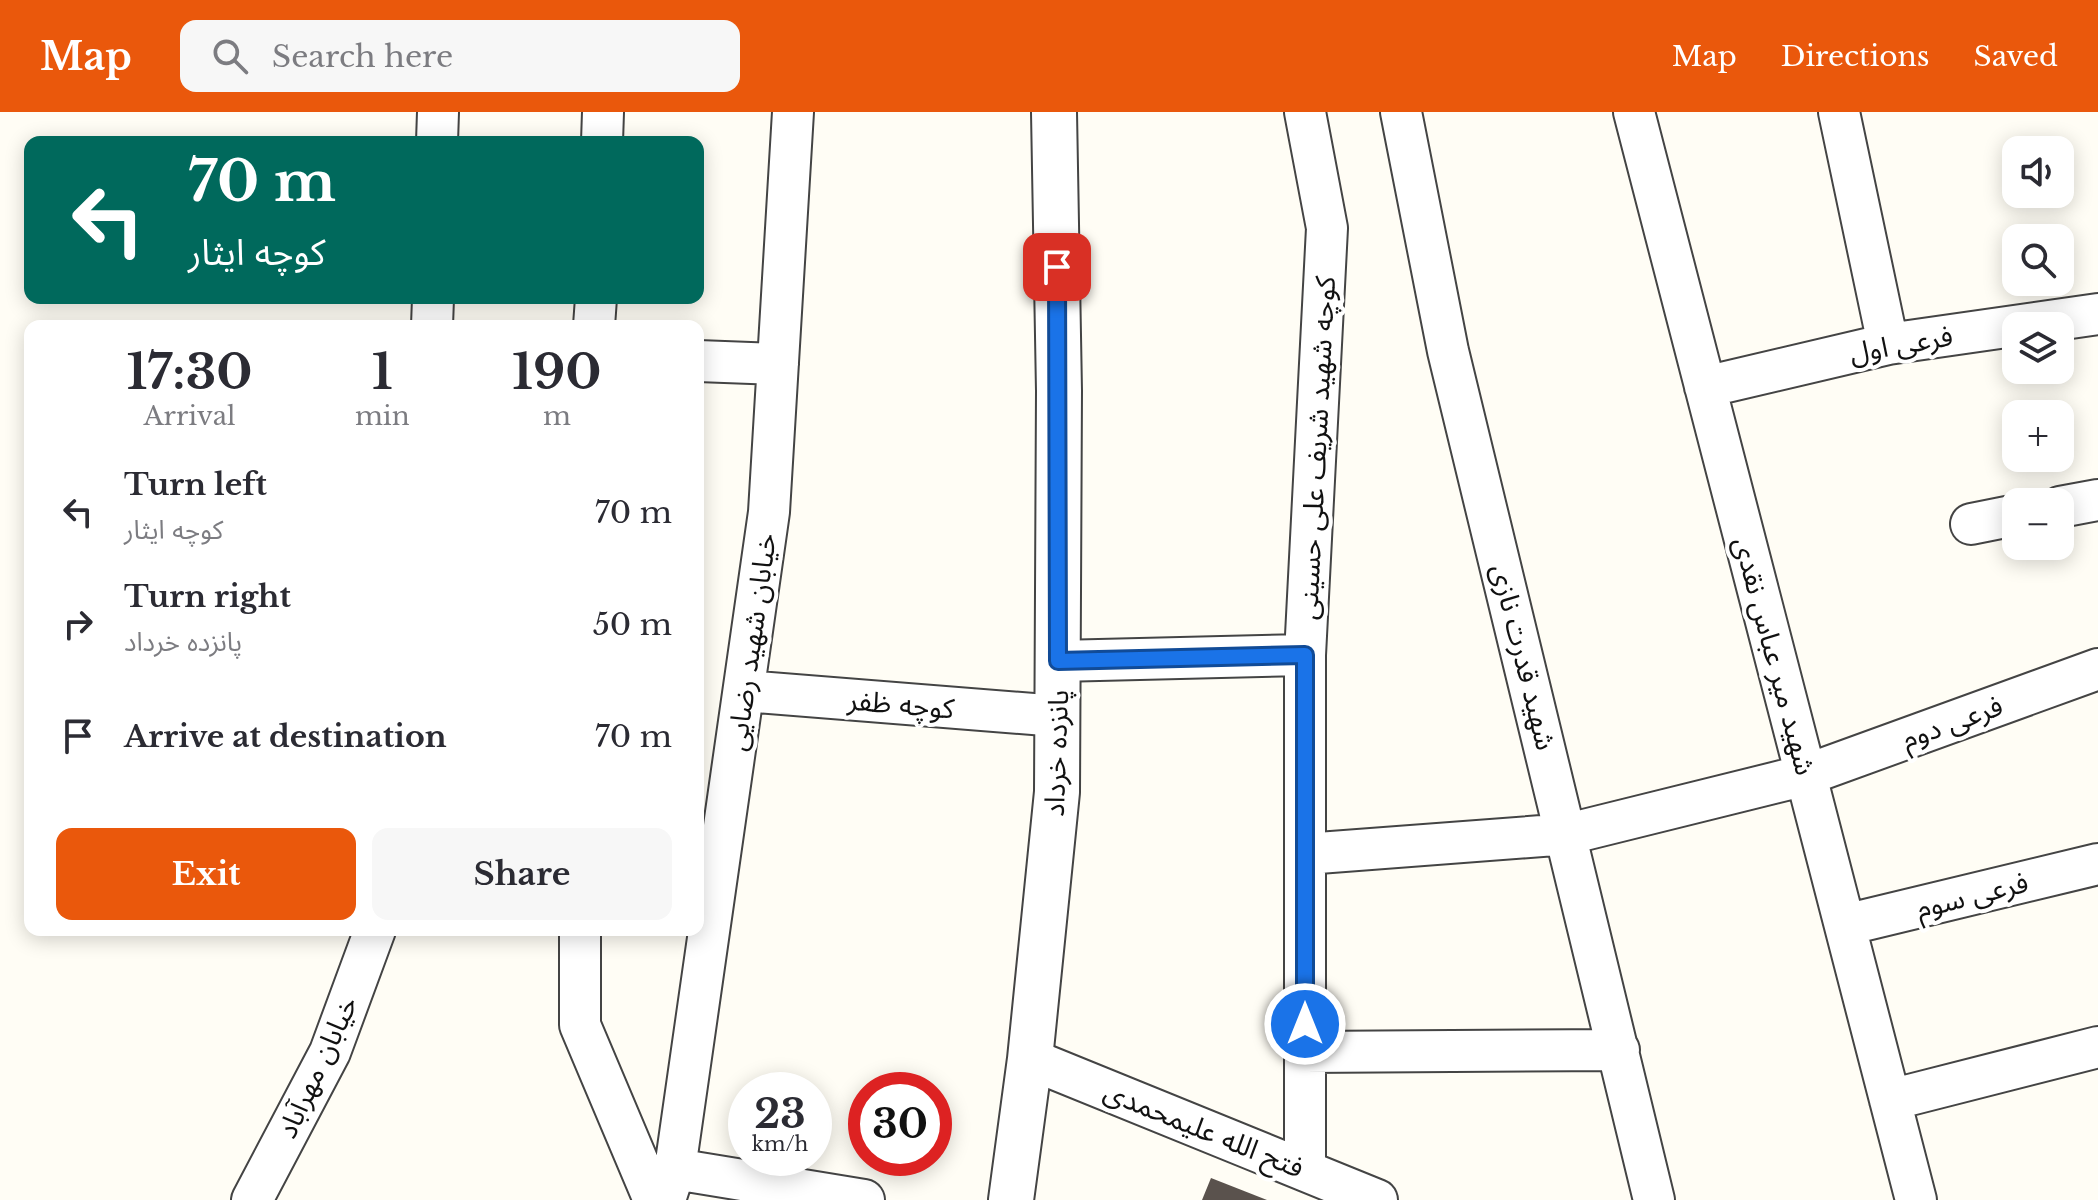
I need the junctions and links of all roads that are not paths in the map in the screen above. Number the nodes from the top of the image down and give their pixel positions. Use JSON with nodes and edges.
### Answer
{"nodes":[{"id":1,"x":438,"y":112,"type":"edge"},
{"id":2,"x":603,"y":112,"type":"edge"},
{"id":3,"x":793,"y":112,"type":"edge"},
{"id":4,"x":1054,"y":112,"type":"edge"},
{"id":5,"x":1305,"y":112,"type":"edge"},
{"id":6,"x":1401,"y":112,"type":"edge"},
{"id":7,"x":1634,"y":112,"type":"edge"},
{"id":8,"x":1839,"y":112,"type":"edge"},
{"id":9,"x":437,"y":136,"type":"edge"},
{"id":10,"x":602,"y":136,"type":"edge"},
{"id":11,"x":2098,"y":314,"type":"edge"},
{"id":12,"x":1888,"y":344,"type":"junction"},
{"id":13,"x":704,"y":361,"type":"edge"},
{"id":14,"x":778,"y":364,"type":"junction"},
{"id":15,"x":1705,"y":387,"type":"junction"},
{"id":16,"x":2098,"y":500,"type":"edge"},
{"id":17,"x":2074,"y":504,"type":"edge"},
{"id":18,"x":2002,"y":518,"type":"edge"},
{"id":19,"x":1971,"y":524,"type":"dead end"},
{"id":20,"x":1305,"y":655,"type":"junction"},
{"id":21,"x":1058,"y":661,"type":"junction"},
{"id":22,"x":2098,"y":669,"type":"edge"},
{"id":23,"x":744,"y":691,"type":"junction"},
{"id":24,"x":1058,"y":716,"type":"junction"},
{"id":25,"x":1806,"y":775,"type":"junction"},
{"id":26,"x":1568,"y":834,"type":"junction"},
{"id":27,"x":1305,"y":854,"type":"junction"},
{"id":28,"x":2098,"y":864,"type":"edge"},
{"id":29,"x":1845,"y":925,"type":"junction"},
{"id":30,"x":373,"y":936,"type":"edge"},
{"id":31,"x":580,"y":936,"type":"edge"},
{"id":32,"x":2098,"y":1047,"type":"edge"},
{"id":33,"x":1619,"y":1050,"type":"junction"},
{"id":34,"x":1305,"y":1052,"type":"junction"},
{"id":35,"x":1030,"y":1059,"type":"junction"},
{"id":36,"x":1890,"y":1100,"type":"junction"},
{"id":37,"x":1305,"y":1170,"type":"junction"},
{"id":38,"x":665,"y":1190,"type":"edge"},
{"id":39,"x":252,"y":1200,"type":"edge"},
{"id":40,"x":864,"y":1200,"type":"edge"},
{"id":41,"x":1011,"y":1200,"type":"edge"},
{"id":42,"x":1377,"y":1200,"type":"edge"},
{"id":43,"x":1654,"y":1200,"type":"edge"},
{"id":44,"x":1916,"y":1200,"type":"edge"}],
"edges":[{"from":1,"to":9,"type":"street"},
{"from":2,"to":10,"type":"street"},
{"from":3,"to":14,"type":"street","name":"خیابان شهید رضایی"},
{"from":4,"to":21,"type":"street","name":"پانزده خرداد"},
{"from":5,"to":20,"type":"street","name":"کوچه شهید شریف علی حسینی"},
{"from":6,"to":26,"type":"street","name":"شهید قدرت نازی"},
{"from":7,"to":15,"type":"street","name":"شهید میر عباس نقدی"},
{"from":8,"to":12,"type":"street"},
{"from":11,"to":12,"type":"street","name":"فرعی اول"},
{"from":12,"to":15,"type":"street","name":"فرعی اول"},
{"from":13,"to":14,"type":"street"},
{"from":14,"to":23,"type":"street","name":"خیابان شهید رضایی"},
{"from":15,"to":25,"type":"street","name":"شهید میر عباس نقدی"},
{"from":16,"to":17,"type":"street"},
{"from":18,"to":19,"type":"street"},
{"from":20,"to":21,"type":"street"},
{"from":20,"to":27,"type":"street","name":"کوچه شهید شریف علی حسینی"},
{"from":21,"to":24,"type":"street","name":"پانزده خرداد"},
{"from":22,"to":25,"type":"street","name":"فرعی دوم"},
{"from":23,"to":24,"type":"street","name":"کوچه ظفر"},
{"from":23,"to":38,"type":"street","name":"خیابان شهید رضایی"},
{"from":24,"to":35,"type":"street","name":"پانزده خرداد"},
{"from":25,"to":26,"type":"street","name":"فرعی دوم"},
{"from":25,"to":29,"type":"street","name":"شهید میر عباس نقدی"},
{"from":26,"to":27,"type":"street","name":"فرعی دوم"},
{"from":26,"to":33,"type":"street","name":"شهید قدرت نازی"},
{"from":27,"to":34,"type":"street","name":"کوچه شهید شریف علی حسینی"},
{"from":28,"to":29,"type":"street","name":"فرعی سوم"},
{"from":29,"to":36,"type":"street","name":"شهید میر عباس نقدی"},
{"from":30,"to":39,"type":"street","name":"خیابان مهرآباد"},
{"from":31,"to":38,"type":"street"},
{"from":32,"to":36,"type":"street"},
{"from":33,"to":34,"type":"street"},
{"from":33,"to":43,"type":"street","name":"شهید قدرت نازی"},
{"from":34,"to":37,"type":"street","name":"کوچه شهید شریف علی حسینی"},
{"from":35,"to":37,"type":"street","name":"فتح الله علیمحمدی"},
{"from":35,"to":41,"type":"street","name":"پانزده خرداد"},
{"from":36,"to":44,"type":"street","name":"شهید میر عباس نقدی"},
{"from":37,"to":42,"type":"street","name":"فتح الله علیمحمدی"},
{"from":38,"to":40,"type":"street"}]}
